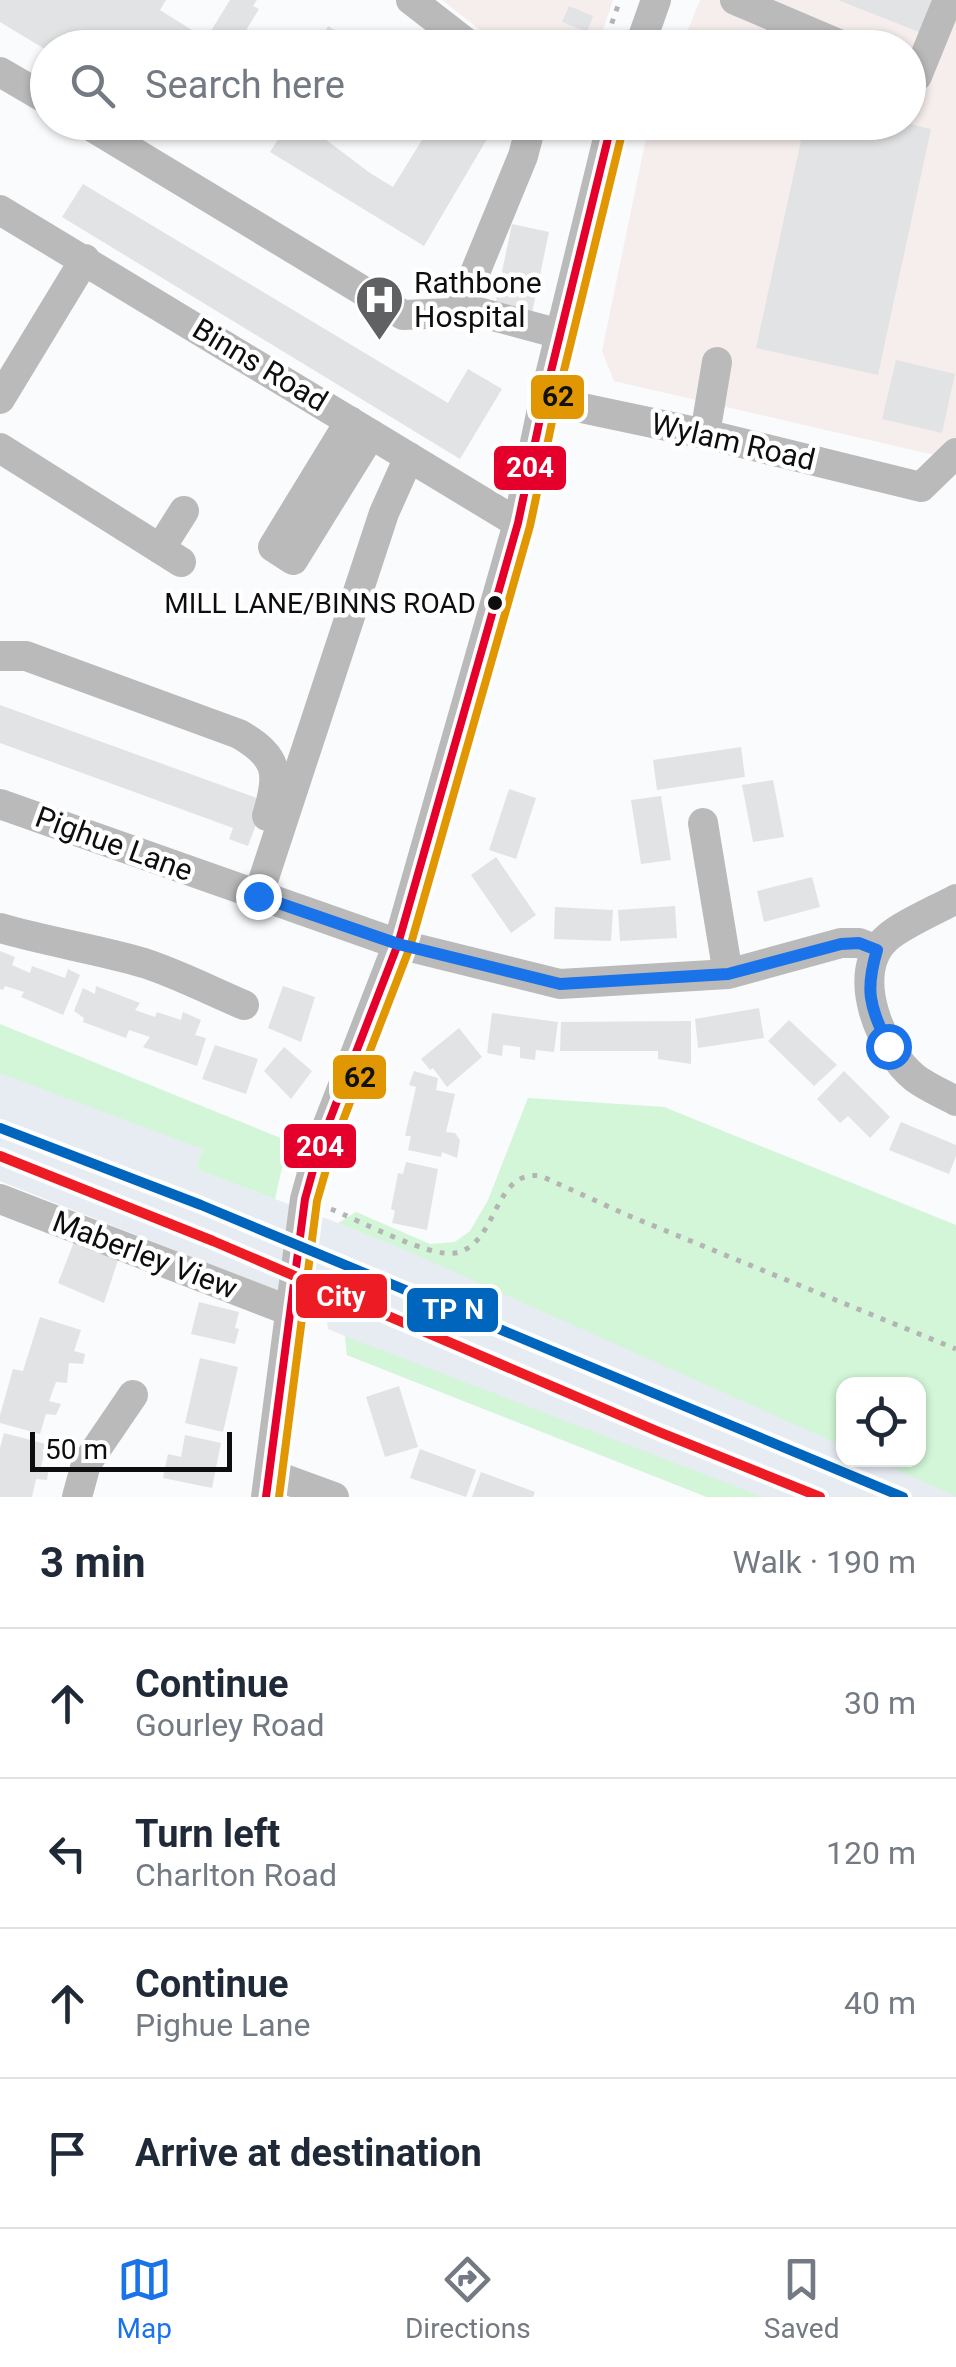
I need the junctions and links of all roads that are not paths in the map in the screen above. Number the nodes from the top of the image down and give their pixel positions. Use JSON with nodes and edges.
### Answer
{"nodes":[{"id":1,"x":411,"y":0,"type":"edge"},
{"id":2,"x":656,"y":0,"type":"edge"},
{"id":3,"x":735,"y":0,"type":"edge"},
{"id":4,"x":948,"y":0,"type":"edge"},
{"id":5,"x":450,"y":30,"type":"edge"},
{"id":6,"x":645,"y":30,"type":"edge"},
{"id":7,"x":806,"y":30,"type":"edge"},
{"id":8,"x":926,"y":54,"type":"edge"},
{"id":9,"x":0,"y":72,"type":"edge"},
{"id":10,"x":30,"y":90,"type":"edge"},
{"id":11,"x":114,"y":140,"type":"edge"},
{"id":12,"x":527,"y":140,"type":"edge"},
{"id":13,"x":608,"y":140,"type":"edge"},
{"id":14,"x":0,"y":210,"type":"edge"},
{"id":15,"x":85,"y":259,"type":"junction"},
{"id":16,"x":458,"y":314,"type":"junction"},
{"id":17,"x":558,"y":344,"type":"junction"},
{"id":18,"x":717,"y":362,"type":"dead end"},
{"id":19,"x":0,"y":398,"type":"edge"},
{"id":20,"x":544,"y":400,"type":"junction"},
{"id":21,"x":706,"y":434,"type":"junction"},
{"id":22,"x":0,"y":448,"type":"edge"},
{"id":23,"x":956,"y":453,"type":"edge"},
{"id":24,"x":410,"y":457,"type":"junction"},
{"id":25,"x":184,"y":511,"type":"dead end"},
{"id":26,"x":518,"y":523,"type":"junction"},
{"id":27,"x":0,"y":656,"type":"edge"},
{"id":28,"x":0,"y":804,"type":"edge"},
{"id":29,"x":704,"y":822,"type":"dead end"},
{"id":30,"x":250,"y":893,"type":"junction"},
{"id":31,"x":956,"y":900,"type":"edge"},
{"id":32,"x":0,"y":928,"type":"edge"},
{"id":33,"x":398,"y":944,"type":"junction"},
{"id":34,"x":877,"y":950,"type":"junction"},
{"id":35,"x":728,"y":974,"type":"junction"},
{"id":36,"x":244,"y":1006,"type":"dead end"},
{"id":37,"x":956,"y":1101,"type":"edge"},
{"id":38,"x":0,"y":1199,"type":"edge"},
{"id":39,"x":291,"y":1304,"type":"junction"},
{"id":40,"x":133,"y":1395,"type":"dead end"},
{"id":41,"x":268,"y":1485,"type":"edge"},
{"id":42,"x":78,"y":1497,"type":"edge"},
{"id":43,"x":334,"y":1497,"type":"edge"}],
"edges":[{"from":1,"to":5,"type":"street"},
{"from":2,"to":6,"type":"street"},
{"from":3,"to":7,"type":"street"},
{"from":4,"to":8,"type":"street"},
{"from":9,"to":10,"type":"street"},
{"from":11,"to":16,"type":"street"},
{"from":12,"to":16,"type":"street"},
{"from":13,"to":17,"type":"street"},
{"from":14,"to":15,"type":"street","name":"Binns Road"},
{"from":15,"to":19,"type":"street"},
{"from":15,"to":24,"type":"street","name":"Binns Road"},
{"from":16,"to":17,"type":"street"},
{"from":17,"to":20,"type":"street"},
{"from":18,"to":21,"type":"street"},
{"from":20,"to":21,"type":"street","name":"Wylam Road"},
{"from":20,"to":26,"type":"street"},
{"from":21,"to":23,"type":"street","name":"Wylam Road"},
{"from":22,"to":25,"type":"street"},
{"from":24,"to":26,"type":"street","name":"Binns Road"},
{"from":24,"to":30,"type":"street"},
{"from":26,"to":33,"type":"street"},
{"from":27,"to":30,"type":"street"},
{"from":28,"to":30,"type":"street","name":"Pighue Lane"},
{"from":29,"to":35,"type":"street"},
{"from":30,"to":33,"type":"street","name":"Pighue Lane"},
{"from":31,"to":34,"type":"street"},
{"from":32,"to":36,"type":"street"},
{"from":33,"to":35,"type":"street","name":"Pighue Lane"},
{"from":33,"to":39,"type":"street"},
{"from":34,"to":35,"type":"street","name":"Pighue Lane"},
{"from":34,"to":37,"type":"street"},
{"from":38,"to":39,"type":"street","name":"Maberley View"},
{"from":39,"to":41,"type":"street"},
{"from":40,"to":42,"type":"street"},
{"from":41,"to":43,"type":"street"}]}
